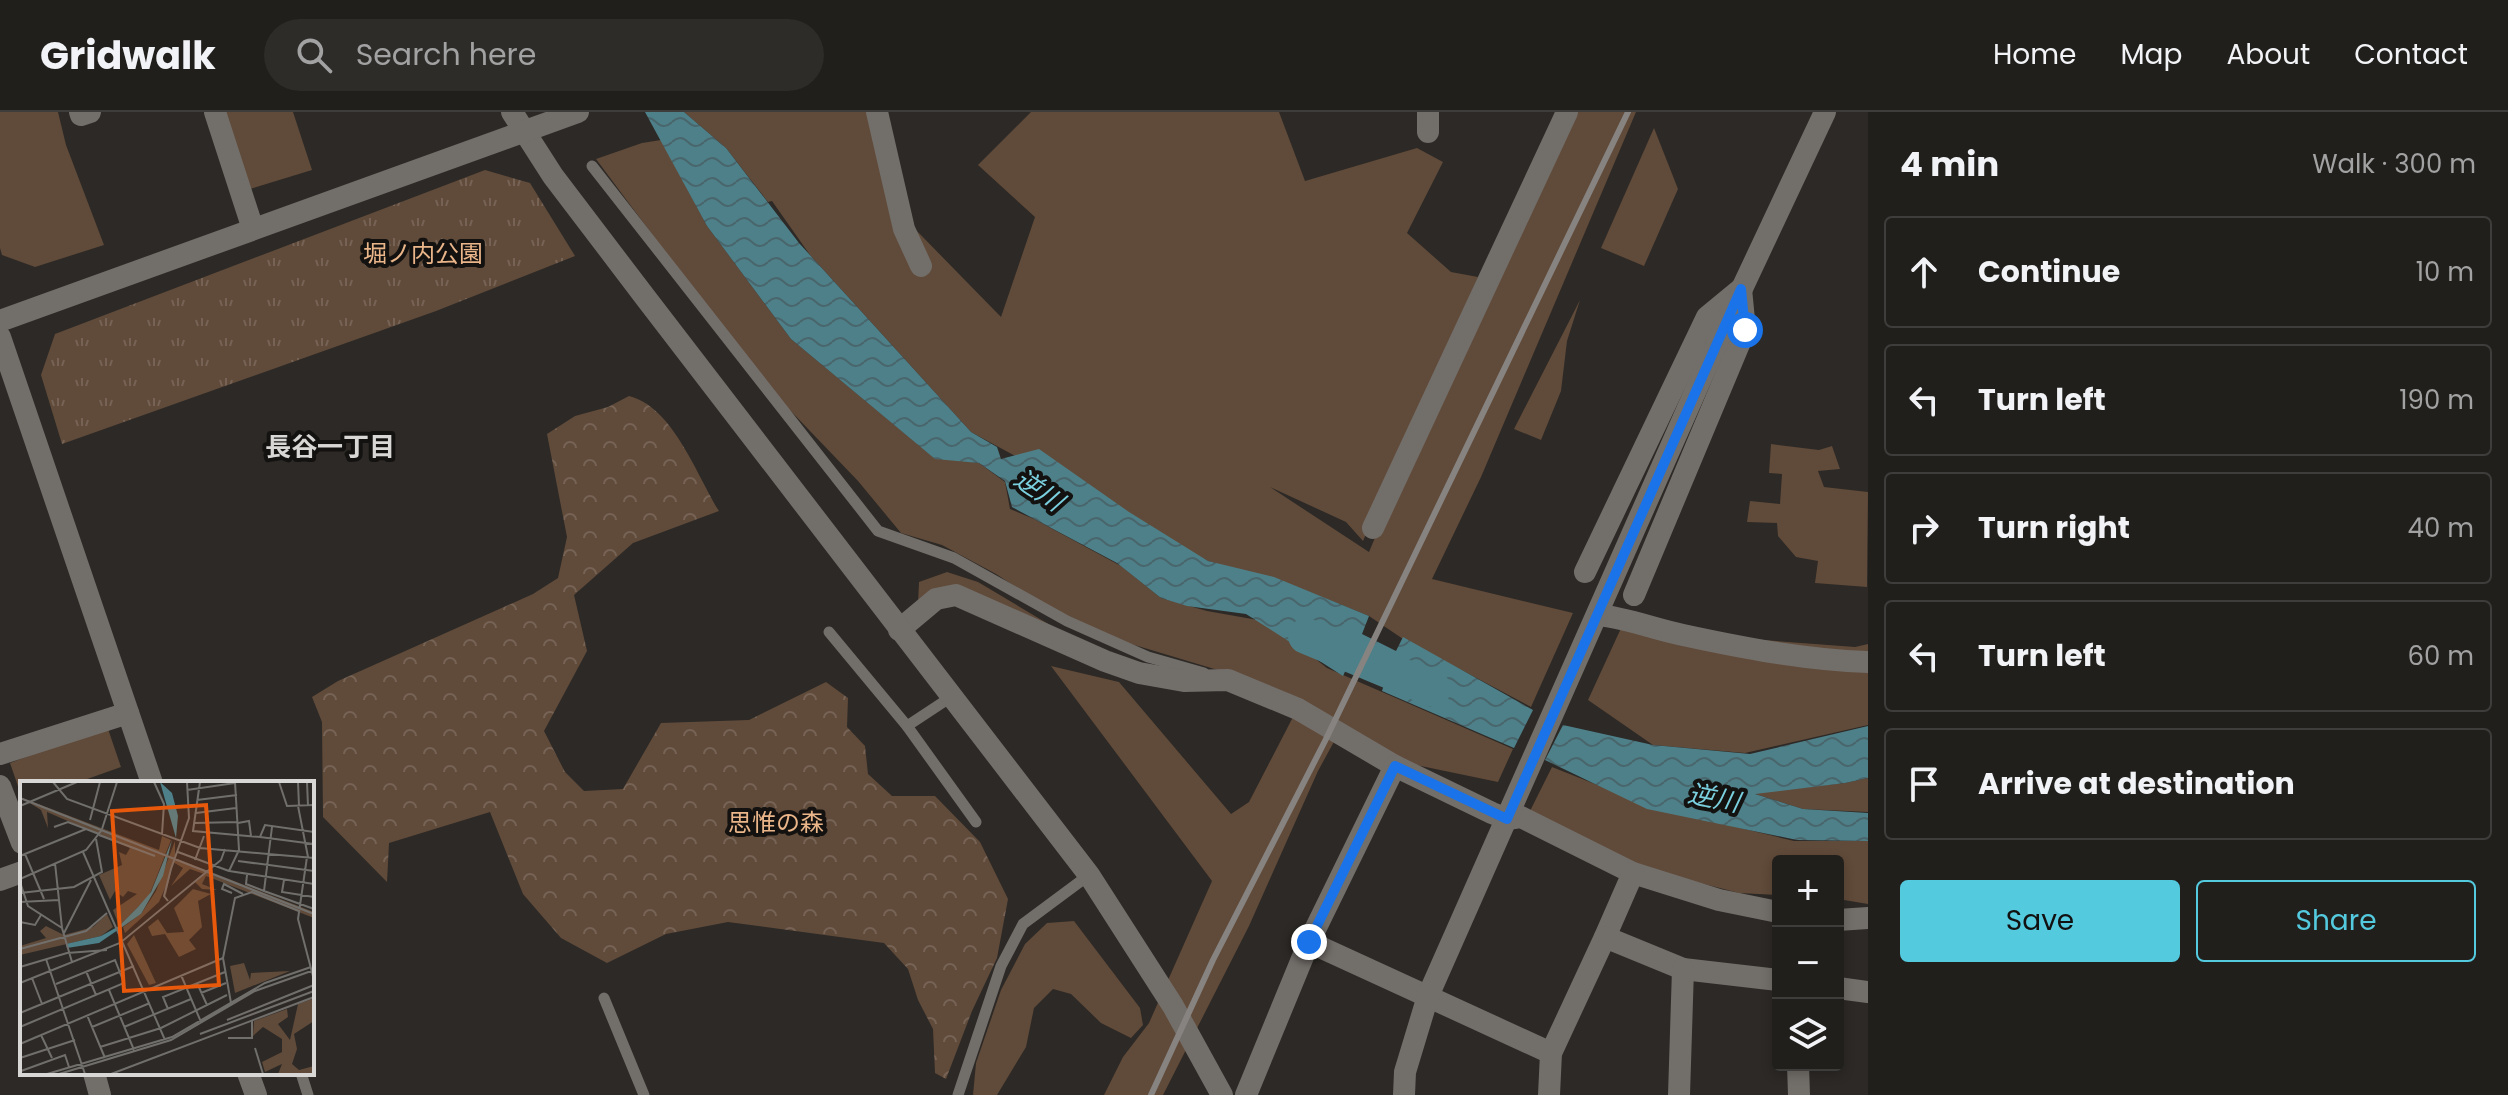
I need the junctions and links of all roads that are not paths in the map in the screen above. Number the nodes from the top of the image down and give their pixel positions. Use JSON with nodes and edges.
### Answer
{"nodes":[{"id":1,"x":80,"y":112,"type":"edge"},
{"id":2,"x":90,"y":112,"type":"edge"},
{"id":3,"x":215,"y":112,"type":"edge"},
{"id":4,"x":877,"y":112,"type":"edge"},
{"id":5,"x":1567,"y":112,"type":"edge"},
{"id":6,"x":1825,"y":112,"type":"edge"},
{"id":7,"x":576,"y":113,"type":"edge"},
{"id":8,"x":518,"y":122,"type":"edge"},
{"id":9,"x":592,"y":166,"type":"dead end"},
{"id":10,"x":253,"y":229,"type":"junction"},
{"id":11,"x":921,"y":266,"type":"dead end"},
{"id":12,"x":1741,"y":289,"type":"junction"},
{"id":13,"x":0,"y":321,"type":"edge"},
{"id":14,"x":0,"y":337,"type":"edge"},
{"id":15,"x":1373,"y":528,"type":"dead end"},
{"id":16,"x":1585,"y":572,"type":"dead end"},
{"id":17,"x":1634,"y":595,"type":"dead end"},
{"id":18,"x":1596,"y":618,"type":"junction"},
{"id":19,"x":899,"y":630,"type":"junction"},
{"id":20,"x":829,"y":632,"type":"dead end"},
{"id":21,"x":1868,"y":662,"type":"edge"},
{"id":22,"x":1228,"y":680,"type":"junction"},
{"id":23,"x":951,"y":697,"type":"junction"},
{"id":24,"x":128,"y":713,"type":"junction"},
{"id":25,"x":907,"y":726,"type":"junction"},
{"id":26,"x":0,"y":754,"type":"edge"},
{"id":27,"x":1395,"y":766,"type":"junction"},
{"id":28,"x":151,"y":781,"type":"edge"},
{"id":29,"x":0,"y":786,"type":"edge"},
{"id":30,"x":1510,"y":813,"type":"junction"},
{"id":31,"x":976,"y":822,"type":"dead end"},
{"id":32,"x":20,"y":838,"type":"edge"},
{"id":33,"x":20,"y":873,"type":"edge"},
{"id":34,"x":1633,"y":873,"type":"junction"},
{"id":35,"x":1089,"y":875,"type":"junction"},
{"id":36,"x":0,"y":880,"type":"edge"},
{"id":37,"x":1772,"y":911,"type":"edge"},
{"id":38,"x":1868,"y":918,"type":"edge"},
{"id":39,"x":1844,"y":920,"type":"edge"},
{"id":40,"x":1605,"y":937,"type":"junction"},
{"id":41,"x":1309,"y":942,"type":"junction"},
{"id":42,"x":1683,"y":969,"type":"junction"},
{"id":43,"x":1772,"y":979,"type":"edge"},
{"id":44,"x":1844,"y":989,"type":"edge"},
{"id":45,"x":1868,"y":992,"type":"edge"},
{"id":46,"x":1428,"y":996,"type":"junction"},
{"id":47,"x":604,"y":998,"type":"dead end"},
{"id":48,"x":1551,"y":1053,"type":"junction"},
{"id":49,"x":1798,"y":1071,"type":"edge"},
{"id":50,"x":95,"y":1075,"type":"edge"},
{"id":51,"x":249,"y":1075,"type":"edge"},
{"id":52,"x":302,"y":1075,"type":"edge"},
{"id":53,"x":100,"y":1095,"type":"edge"},
{"id":54,"x":256,"y":1095,"type":"edge"},
{"id":55,"x":308,"y":1095,"type":"edge"},
{"id":56,"x":644,"y":1095,"type":"edge"},
{"id":57,"x":958,"y":1095,"type":"edge"},
{"id":58,"x":1222,"y":1095,"type":"edge"},
{"id":59,"x":1246,"y":1095,"type":"edge"},
{"id":60,"x":1404,"y":1095,"type":"edge"},
{"id":61,"x":1549,"y":1095,"type":"edge"},
{"id":62,"x":1679,"y":1095,"type":"edge"},
{"id":63,"x":1799,"y":1095,"type":"edge"}],
"edges":[{"from":1,"to":2,"type":"street"},
{"from":3,"to":10,"type":"street"},
{"from":4,"to":11,"type":"street"},
{"from":5,"to":15,"type":"street"},
{"from":6,"to":12,"type":"street"},
{"from":7,"to":8,"type":"street"},
{"from":8,"to":10,"type":"street"},
{"from":8,"to":19,"type":"street"},
{"from":9,"to":22,"type":"lane"},
{"from":10,"to":13,"type":"street"},
{"from":12,"to":16,"type":"street"},
{"from":12,"to":17,"type":"street"},
{"from":12,"to":18,"type":"street"},
{"from":14,"to":24,"type":"street"},
{"from":18,"to":21,"type":"street"},
{"from":18,"to":30,"type":"street"},
{"from":19,"to":22,"type":"street"},
{"from":19,"to":23,"type":"street"},
{"from":20,"to":25,"type":"lane"},
{"from":22,"to":27,"type":"street"},
{"from":23,"to":25,"type":"lane"},
{"from":23,"to":35,"type":"street"},
{"from":24,"to":26,"type":"street"},
{"from":24,"to":28,"type":"street"},
{"from":25,"to":31,"type":"lane"},
{"from":27,"to":30,"type":"street"},
{"from":27,"to":41,"type":"street"},
{"from":29,"to":32,"type":"street"},
{"from":30,"to":34,"type":"street"},
{"from":30,"to":46,"type":"street"},
{"from":33,"to":36,"type":"street"},
{"from":34,"to":37,"type":"street"},
{"from":34,"to":40,"type":"street"},
{"from":35,"to":57,"type":"lane"},
{"from":35,"to":58,"type":"street"},
{"from":38,"to":39,"type":"street"},
{"from":40,"to":42,"type":"street"},
{"from":40,"to":48,"type":"street"},
{"from":41,"to":46,"type":"street"},
{"from":41,"to":59,"type":"street"},
{"from":42,"to":43,"type":"street"},
{"from":42,"to":62,"type":"street"},
{"from":44,"to":45,"type":"street"},
{"from":46,"to":48,"type":"street"},
{"from":46,"to":60,"type":"street"},
{"from":47,"to":56,"type":"lane"},
{"from":48,"to":61,"type":"street"},
{"from":49,"to":63,"type":"street"},
{"from":50,"to":53,"type":"street"},
{"from":51,"to":54,"type":"street"},
{"from":52,"to":55,"type":"lane"}]}
